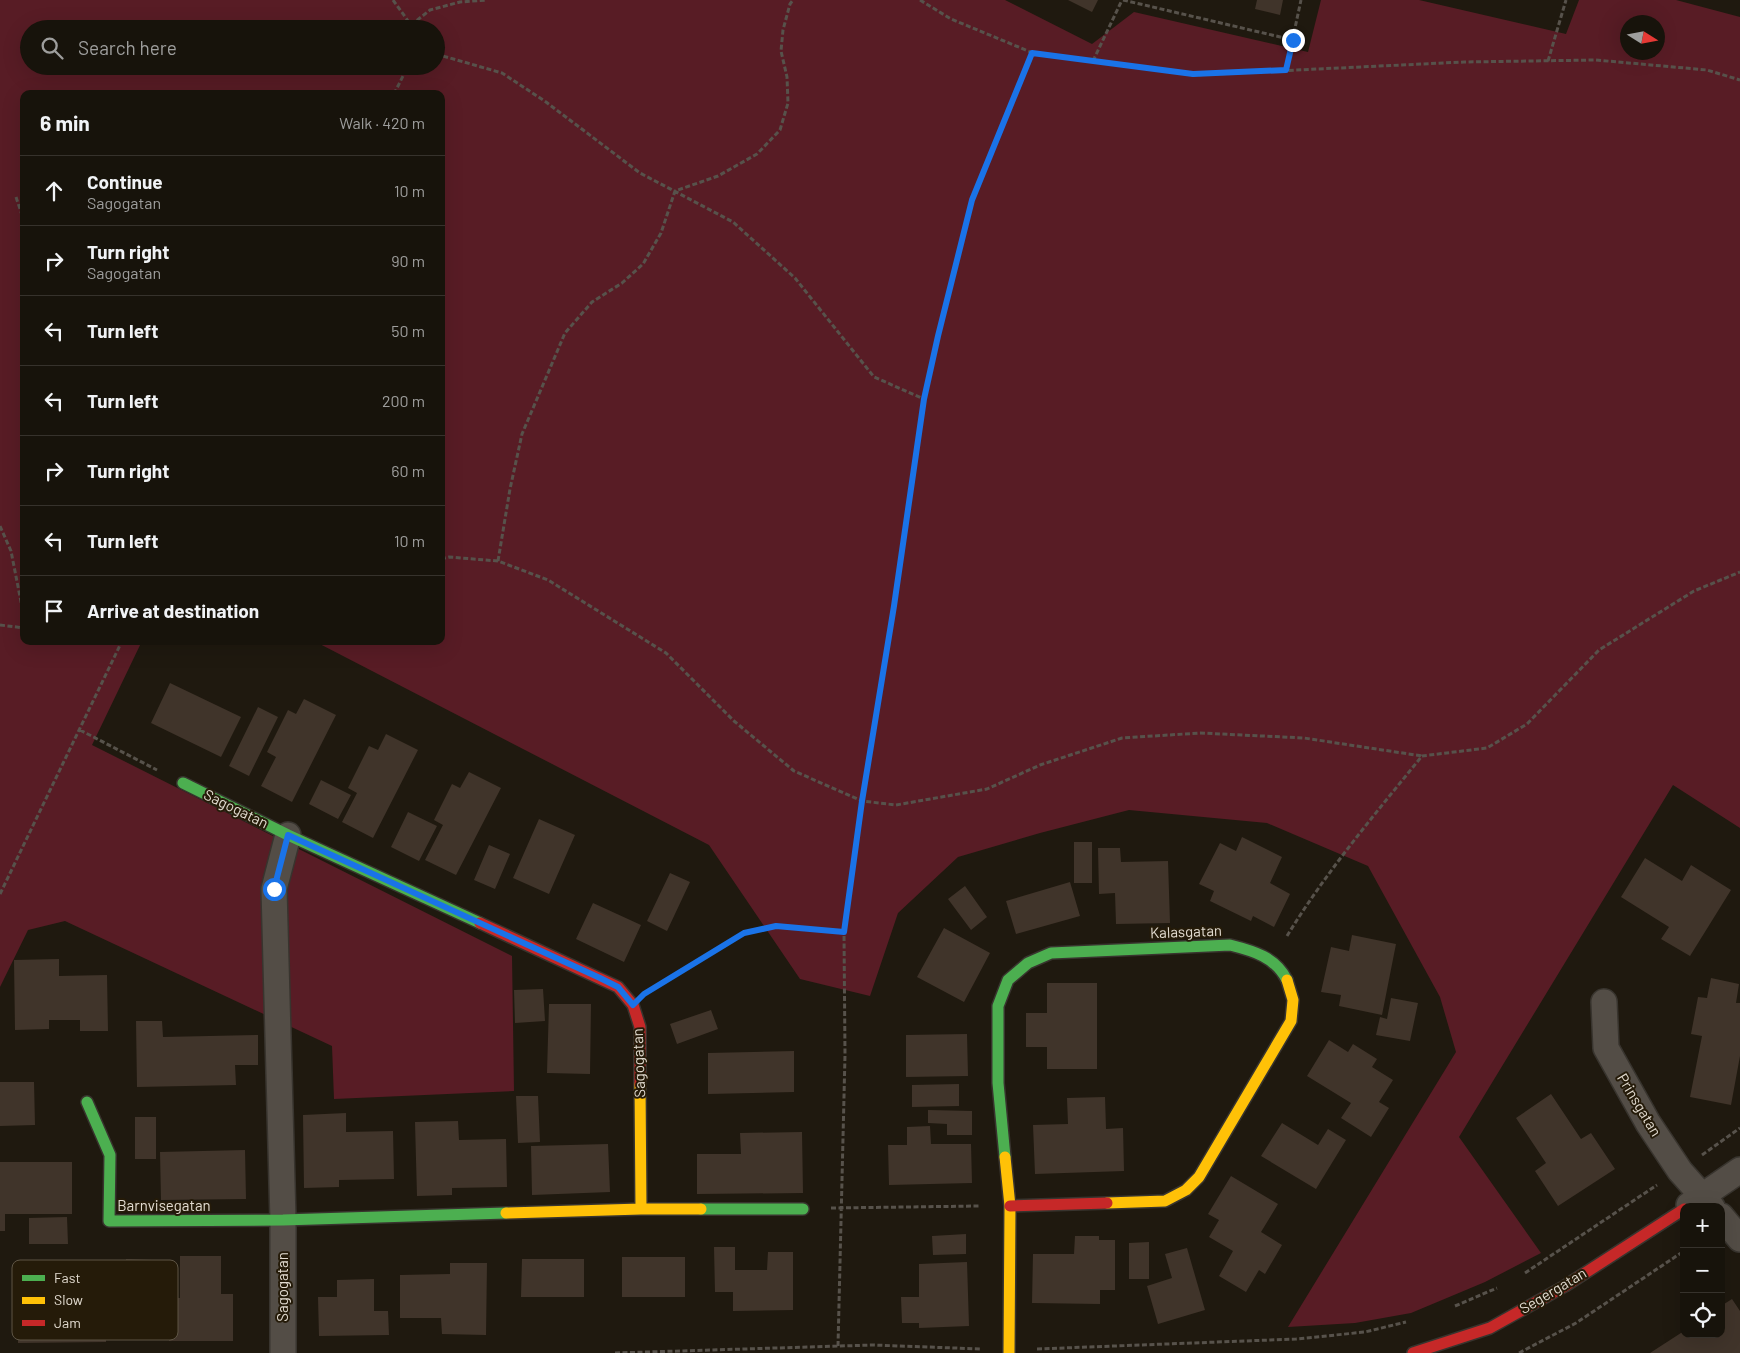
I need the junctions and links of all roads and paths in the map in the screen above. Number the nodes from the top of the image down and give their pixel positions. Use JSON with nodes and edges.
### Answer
{"nodes":[{"id":1,"x":393,"y":0,"type":"edge"},
{"id":2,"x":487,"y":0,"type":"edge"},
{"id":3,"x":793,"y":0,"type":"edge"},
{"id":4,"x":920,"y":0,"type":"edge"},
{"id":5,"x":1122,"y":0,"type":"edge"},
{"id":6,"x":1301,"y":0,"type":"edge"},
{"id":7,"x":1566,"y":0,"type":"edge"},
{"id":8,"x":406,"y":20,"type":"edge"},
{"id":9,"x":419,"y":20,"type":"edge"},
{"id":10,"x":1293,"y":40,"type":"junction"},
{"id":11,"x":1032,"y":53,"type":"junction"},
{"id":12,"x":445,"y":57,"type":"edge"},
{"id":13,"x":1093,"y":61,"type":"junction"},
{"id":14,"x":1548,"y":61,"type":"junction"},
{"id":15,"x":1286,"y":70,"type":"junction"},
{"id":16,"x":404,"y":75,"type":"edge"},
{"id":17,"x":1740,"y":80,"type":"edge"},
{"id":18,"x":396,"y":90,"type":"edge"},
{"id":19,"x":676,"y":191,"type":"junction"},
{"id":20,"x":16,"y":197,"type":"dead end"},
{"id":21,"x":20,"y":209,"type":"edge"},
{"id":22,"x":924,"y":399,"type":"junction"},
{"id":23,"x":0,"y":526,"type":"edge"},
{"id":24,"x":445,"y":558,"type":"edge"},
{"id":25,"x":498,"y":561,"type":"junction"},
{"id":26,"x":1740,"y":572,"type":"edge"},
{"id":27,"x":20,"y":597,"type":"edge"},
{"id":28,"x":0,"y":626,"type":"edge"},
{"id":29,"x":20,"y":628,"type":"edge"},
{"id":30,"x":120,"y":645,"type":"edge"},
{"id":31,"x":80,"y":730,"type":"junction"},
{"id":32,"x":1422,"y":756,"type":"junction"},
{"id":33,"x":183,"y":783,"type":"joint"},
{"id":34,"x":862,"y":801,"type":"junction"},
{"id":35,"x":288,"y":835,"type":"junction"},
{"id":36,"x":0,"y":894,"type":"edge"},
{"id":37,"x":844,"y":932,"type":"junction"},
{"id":38,"x":1272,"y":961,"type":"junction"},
{"id":39,"x":1604,"y":1002,"type":"dead end"},
{"id":40,"x":633,"y":1005,"type":"junction"},
{"id":41,"x":87,"y":1102,"type":"dead end"},
{"id":42,"x":1740,"y":1128,"type":"edge"},
{"id":43,"x":1740,"y":1170,"type":"edge"},
{"id":44,"x":1680,"y":1171,"type":"junction"},
{"id":45,"x":1695,"y":1203,"type":"edge"},
{"id":46,"x":1699,"y":1203,"type":"edge"},
{"id":47,"x":1010,"y":1206,"type":"junction"},
{"id":48,"x":841,"y":1208,"type":"junction"},
{"id":49,"x":642,"y":1209,"type":"junction"},
{"id":50,"x":803,"y":1209,"type":"joint"},
{"id":51,"x":1680,"y":1215,"type":"edge"},
{"id":52,"x":283,"y":1220,"type":"junction"},
{"id":53,"x":1725,"y":1221,"type":"edge"},
{"id":54,"x":1740,"y":1239,"type":"edge"},
{"id":55,"x":1680,"y":1254,"type":"edge"},
{"id":56,"x":1524,"y":1273,"type":"dead end"},
{"id":57,"x":1500,"y":1287,"type":"dead end"},
{"id":58,"x":1450,"y":1309,"type":"dead end"},
{"id":59,"x":1407,"y":1322,"type":"dead end"},
{"id":60,"x":838,"y":1346,"type":"junction"},
{"id":61,"x":777,"y":1348,"type":"junction"},
{"id":62,"x":1009,"y":1352,"type":"edge"},
{"id":63,"x":283,"y":1353,"type":"edge"},
{"id":64,"x":615,"y":1353,"type":"edge"},
{"id":65,"x":777,"y":1353,"type":"edge"},
{"id":66,"x":1413,"y":1353,"type":"edge"},
{"id":67,"x":1520,"y":1353,"type":"edge"}],
"edges":[{"from":1,"to":8,"type":"path"},
{"from":2,"to":9,"type":"path"},
{"from":3,"to":19,"type":"path"},
{"from":4,"to":11,"type":"path"},
{"from":5,"to":10,"type":"path"},
{"from":5,"to":13,"type":"path"},
{"from":6,"to":10,"type":"path"},
{"from":7,"to":14,"type":"path"},
{"from":10,"to":15,"type":"path"},
{"from":11,"to":13,"type":"path"},
{"from":11,"to":22,"type":"path"},
{"from":12,"to":19,"type":"path"},
{"from":13,"to":15,"type":"path"},
{"from":14,"to":15,"type":"path"},
{"from":14,"to":17,"type":"path"},
{"from":16,"to":18,"type":"path"},
{"from":19,"to":22,"type":"path"},
{"from":19,"to":25,"type":"path"},
{"from":20,"to":21,"type":"path"},
{"from":22,"to":34,"type":"path"},
{"from":23,"to":27,"type":"path"},
{"from":24,"to":25,"type":"path"},
{"from":25,"to":34,"type":"path"},
{"from":26,"to":32,"type":"path"},
{"from":28,"to":29,"type":"path"},
{"from":30,"to":31,"type":"path"},
{"from":31,"to":33,"type":"path"},
{"from":31,"to":36,"type":"path"},
{"from":32,"to":34,"type":"path"},
{"from":32,"to":38,"type":"path"},
{"from":33,"to":35,"type":"street","name":"Sagogatan"},
{"from":34,"to":37,"type":"path"},
{"from":35,"to":40,"type":"street","name":"Sagogatan"},
{"from":35,"to":52,"type":"street","name":"Sagogatan"},
{"from":37,"to":40,"type":"path"},
{"from":37,"to":48,"type":"path"},
{"from":38,"to":47,"type":"street","name":"Kalasgatan"},
{"from":38,"to":47,"type":"street","name":"Kalasgatan"},
{"from":39,"to":44,"type":"street","name":"Prinsgatan"},
{"from":40,"to":49,"type":"street","name":"Sagogatan"},
{"from":41,"to":52,"type":"street","name":"Barnvisegatan"},
{"from":42,"to":44,"type":"path"},
{"from":43,"to":46,"type":"street"},
{"from":44,"to":45,"type":"street","name":"Prinsgatan"},
{"from":44,"to":56,"type":"path"},
{"from":47,"to":48,"type":"path"},
{"from":47,"to":62,"type":"street","name":"Kalasgatan"},
{"from":48,"to":50,"type":"path"},
{"from":48,"to":60,"type":"path"},
{"from":49,"to":50,"type":"street"},
{"from":49,"to":52,"type":"street"},
{"from":51,"to":66,"type":"street","name":"Segergatan"},
{"from":52,"to":63,"type":"street","name":"Sagogatan"},
{"from":53,"to":54,"type":"street"},
{"from":55,"to":67,"type":"path"},
{"from":57,"to":58,"type":"path"},
{"from":59,"to":62,"type":"path"},
{"from":60,"to":61,"type":"path"},
{"from":60,"to":62,"type":"path"},
{"from":61,"to":64,"type":"path"},
{"from":61,"to":65,"type":"path"}]}
